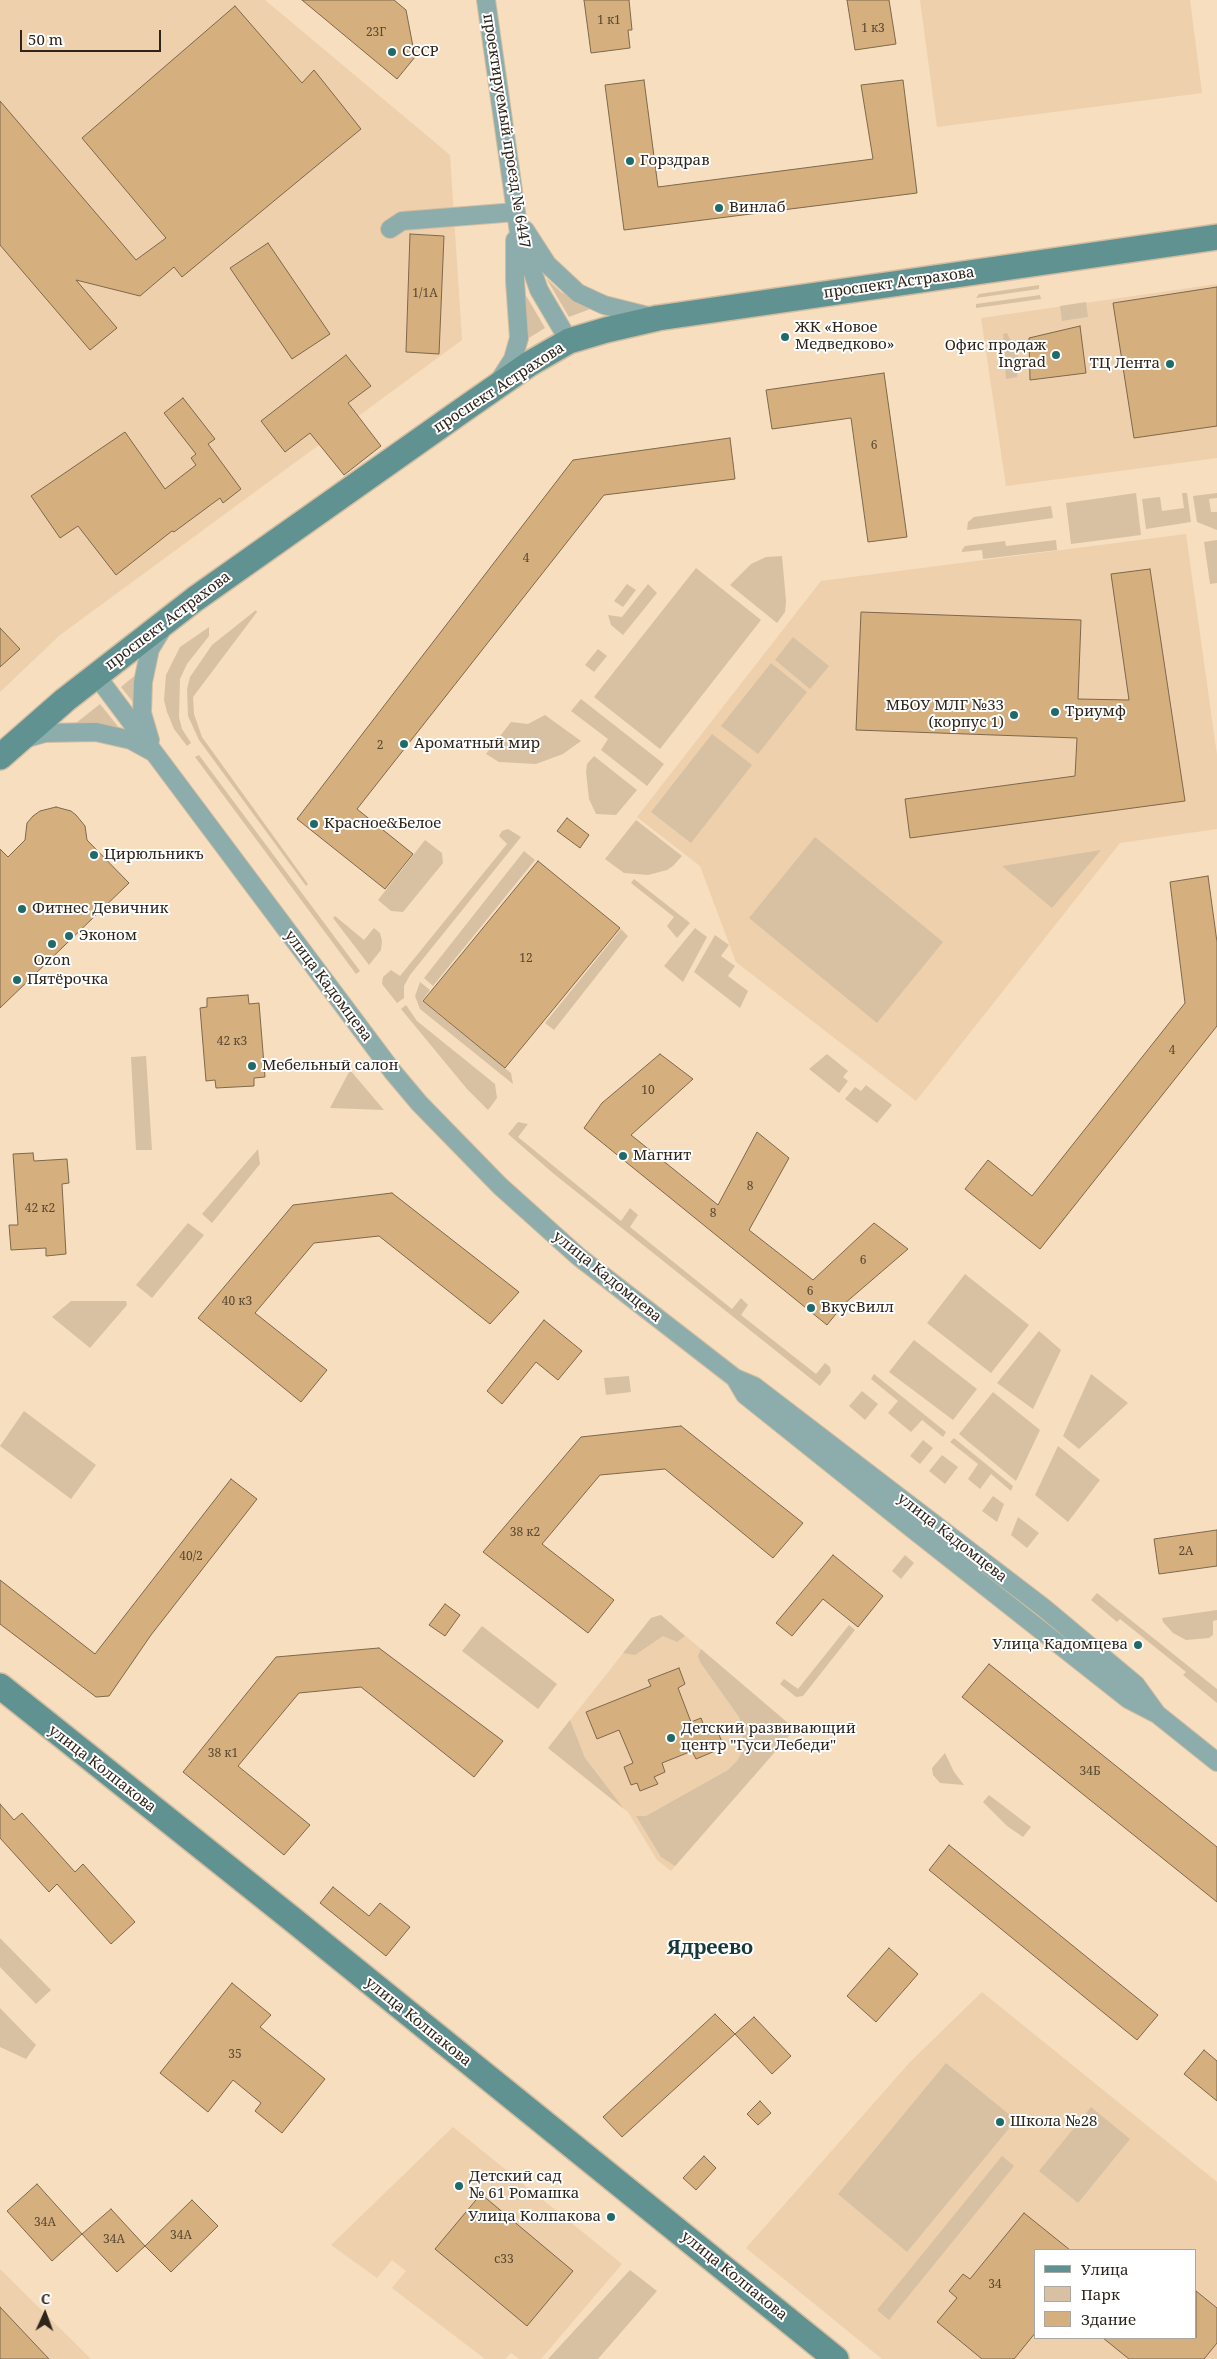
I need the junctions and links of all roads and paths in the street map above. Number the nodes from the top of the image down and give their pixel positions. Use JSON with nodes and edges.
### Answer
{"nodes":[{"id":1,"x":486,"y":0,"type":"edge"},
{"id":2,"x":516,"y":212,"type":"junction"},
{"id":3,"x":390,"y":229,"type":"dead end"},
{"id":4,"x":1217,"y":237,"type":"edge"},
{"id":5,"x":658,"y":318,"type":"junction"},
{"id":6,"x":569,"y":342,"type":"junction"},
{"id":7,"x":489,"y":391,"type":"junction"},
{"id":8,"x":168,"y":619,"type":"junction"},
{"id":9,"x":96,"y":675,"type":"junction"},
{"id":10,"x":8,"y":750,"type":"edge"},
{"id":11,"x":157,"y":756,"type":"junction"},
{"id":12,"x":0,"y":1686,"type":"edge"},
{"id":13,"x":1217,"y":1762,"type":"edge"},
{"id":14,"x":836,"y":2359,"type":"edge"}],
"edges":[{"from":1,"to":2,"type":"street","name":"проектируемый проезд № 6447"},
{"from":2,"to":3,"type":"street"},
{"from":2,"to":5,"type":"street"},
{"from":2,"to":6,"type":"street","name":"проектируемый проезд № 6447"},
{"from":2,"to":7,"type":"street"},
{"from":4,"to":5,"type":"street","name":"проспект Астрахова"},
{"from":5,"to":6,"type":"street","name":"проспект Астрахова"},
{"from":6,"to":7,"type":"street","name":"проспект Астрахова"},
{"from":7,"to":8,"type":"street","name":"проспект Астрахова"},
{"from":8,"to":9,"type":"street","name":"проспект Астрахова"},
{"from":8,"to":11,"type":"street"},
{"from":9,"to":10,"type":"street","name":"проспект Астрахова"},
{"from":9,"to":11,"type":"street","name":"улица Кадомцева"},
{"from":10,"to":11,"type":"street"},
{"from":11,"to":13,"type":"street","name":"улица Кадомцева"},
{"from":12,"to":14,"type":"street","name":"улица Колпакова"}]}
